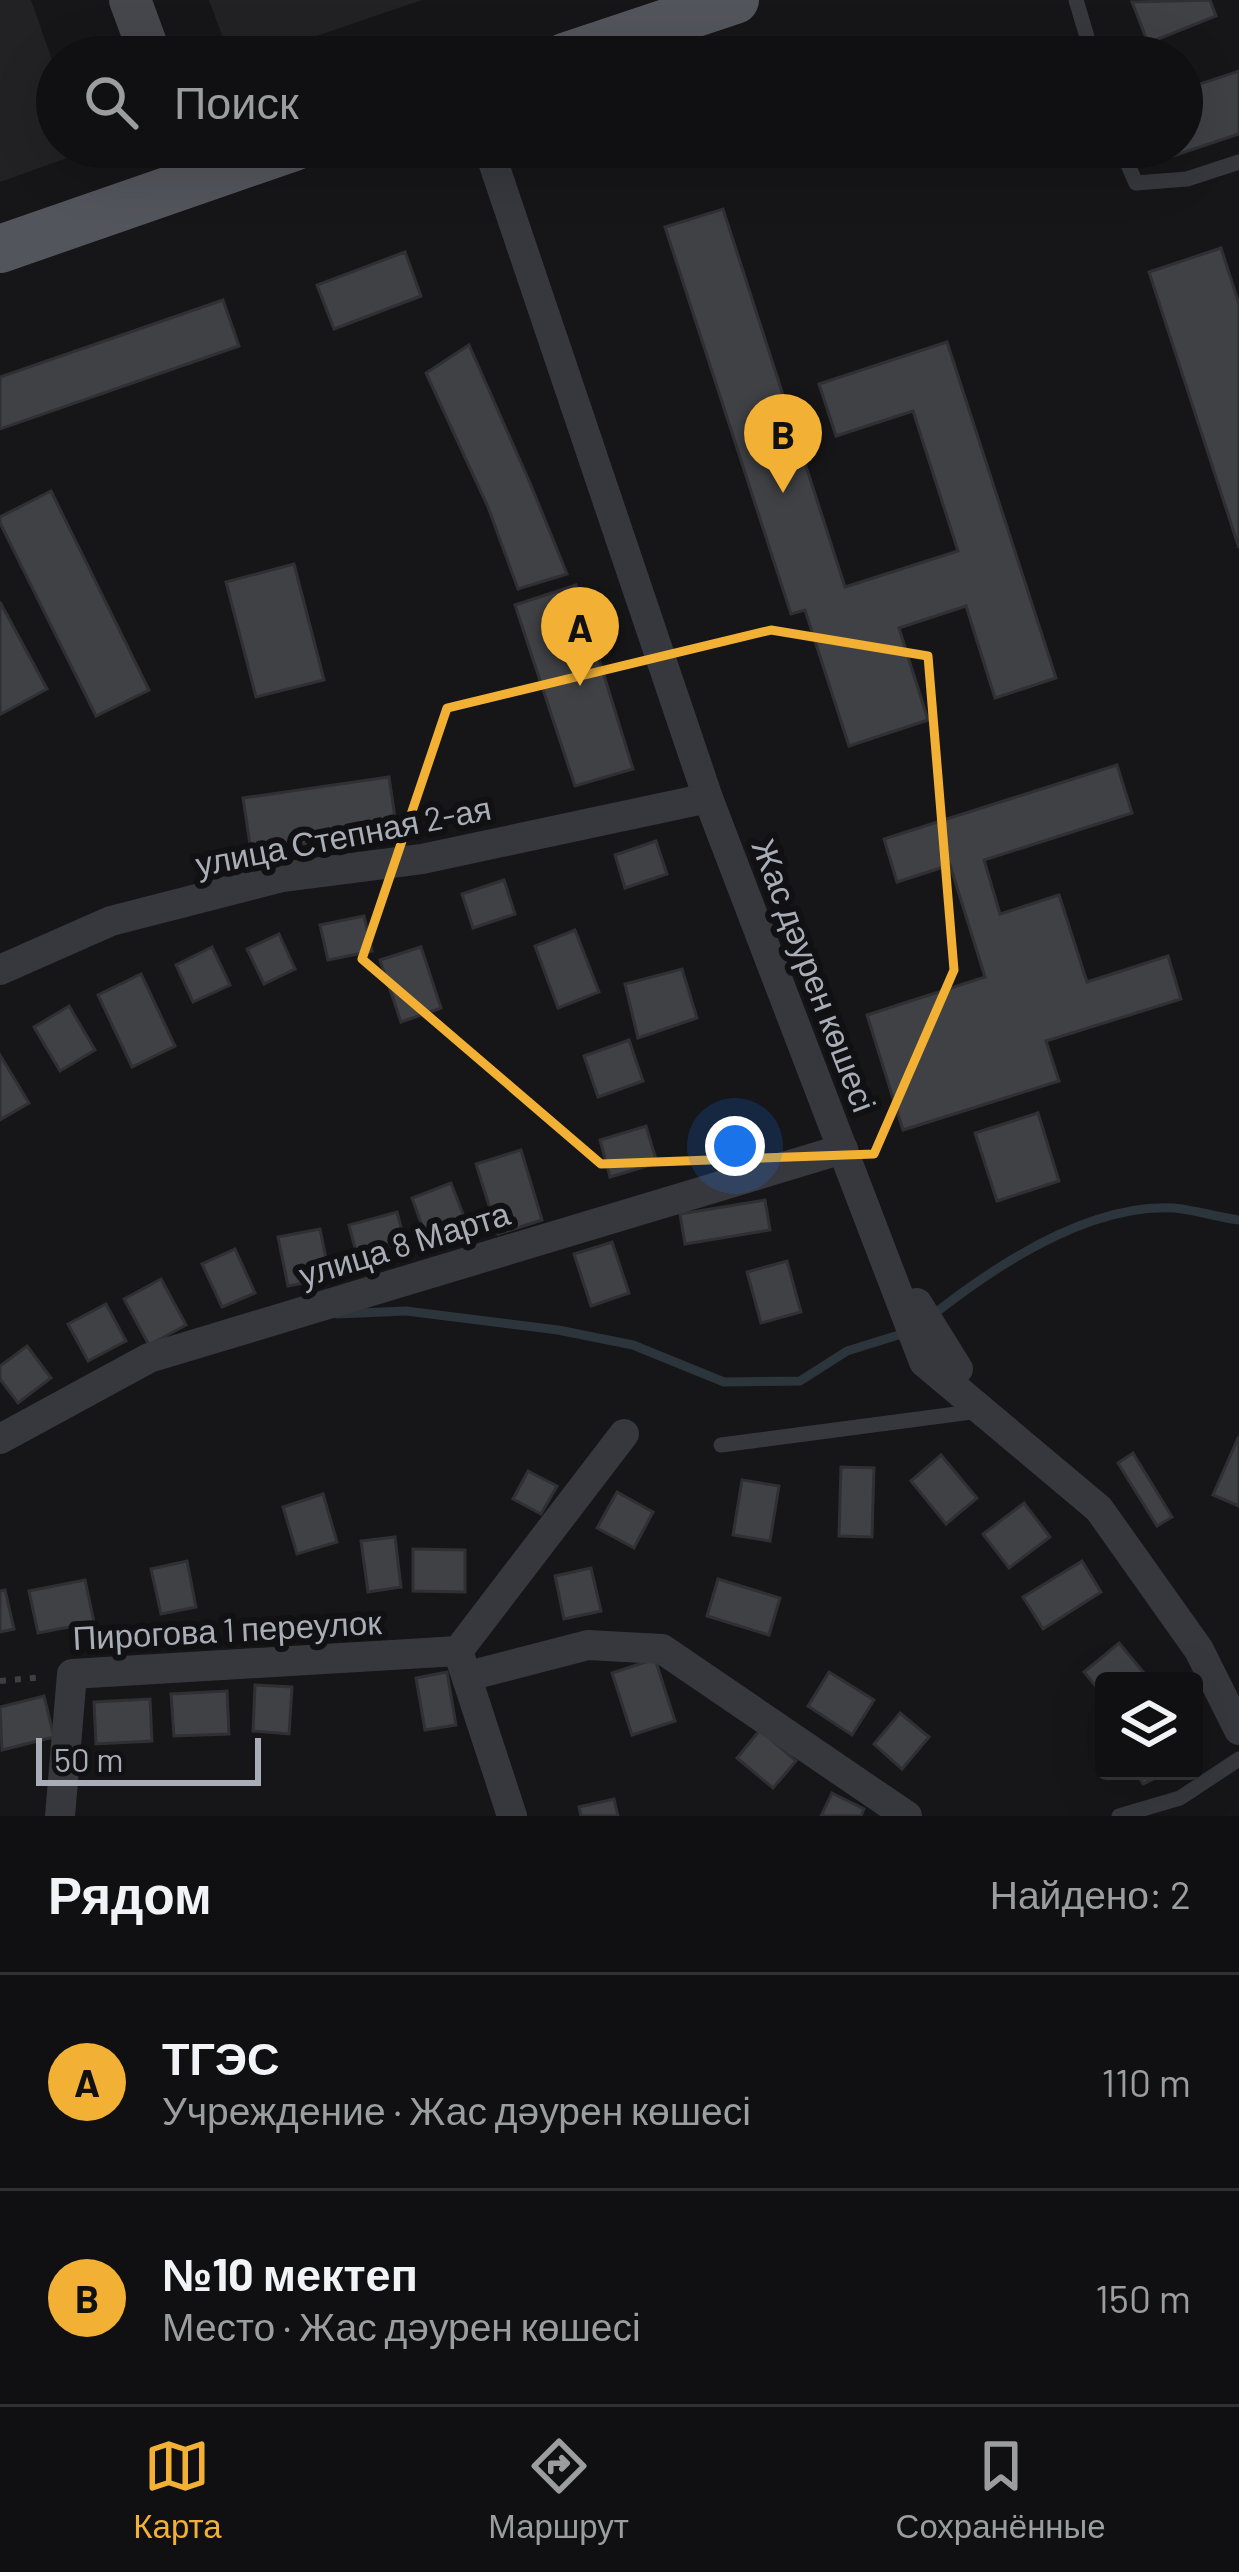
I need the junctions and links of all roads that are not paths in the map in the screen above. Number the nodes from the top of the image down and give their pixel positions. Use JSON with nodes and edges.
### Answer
{"nodes":[{"id":1,"x":130,"y":0,"type":"edge"},
{"id":2,"x":735,"y":0,"type":"edge"},
{"id":3,"x":1076,"y":0,"type":"edge"},
{"id":4,"x":143,"y":36,"type":"edge"},
{"id":5,"x":627,"y":36,"type":"edge"},
{"id":6,"x":1087,"y":36,"type":"edge"},
{"id":7,"x":1239,"y":162,"type":"edge"},
{"id":8,"x":179,"y":168,"type":"edge"},
{"id":9,"x":495,"y":168,"type":"edge"},
{"id":10,"x":1129,"y":168,"type":"edge"},
{"id":11,"x":0,"y":249,"type":"edge"},
{"id":12,"x":708,"y":797,"type":"junction"},
{"id":13,"x":0,"y":970,"type":"edge"},
{"id":14,"x":843,"y":1149,"type":"junction"},
{"id":15,"x":899,"y":1274,"type":"dead end"},
{"id":16,"x":958,"y":1370,"type":"dead end"},
{"id":17,"x":980,"y":1411,"type":"junction"},
{"id":18,"x":624,"y":1435,"type":"dead end"},
{"id":19,"x":0,"y":1439,"type":"edge"},
{"id":20,"x":721,"y":1445,"type":"dead end"},
{"id":21,"x":463,"y":1664,"type":"junction"},
{"id":22,"x":1239,"y":1730,"type":"edge"},
{"id":23,"x":1239,"y":1760,"type":"edge"},
{"id":24,"x":60,"y":1816,"type":"edge"},
{"id":25,"x":512,"y":1816,"type":"edge"},
{"id":26,"x":908,"y":1816,"type":"edge"},
{"id":27,"x":1119,"y":1816,"type":"edge"}],
"edges":[{"from":1,"to":4,"type":"main road"},
{"from":2,"to":5,"type":"main road"},
{"from":3,"to":6,"type":"lane"},
{"from":7,"to":10,"type":"lane"},
{"from":8,"to":11,"type":"main road"},
{"from":9,"to":12,"type":"street","name":"Жас дәурен көшесі"},
{"from":12,"to":13,"type":"street","name":"улица Степная 2-ая"},
{"from":12,"to":14,"type":"street","name":"Жас дәурен көшесі"},
{"from":14,"to":17,"type":"street","name":"Жас дәурен көшесі"},
{"from":14,"to":19,"type":"street","name":"улица 8 Марта"},
{"from":15,"to":16,"type":"street"},
{"from":17,"to":20,"type":"lane"},
{"from":17,"to":22,"type":"street","name":"Жас дәурен көшесі"},
{"from":18,"to":21,"type":"street"},
{"from":21,"to":24,"type":"street","name":"Пирогова 1 переулок"},
{"from":21,"to":25,"type":"street"},
{"from":21,"to":26,"type":"street","name":"Пирогова 1 переулок"},
{"from":23,"to":27,"type":"lane"}]}
